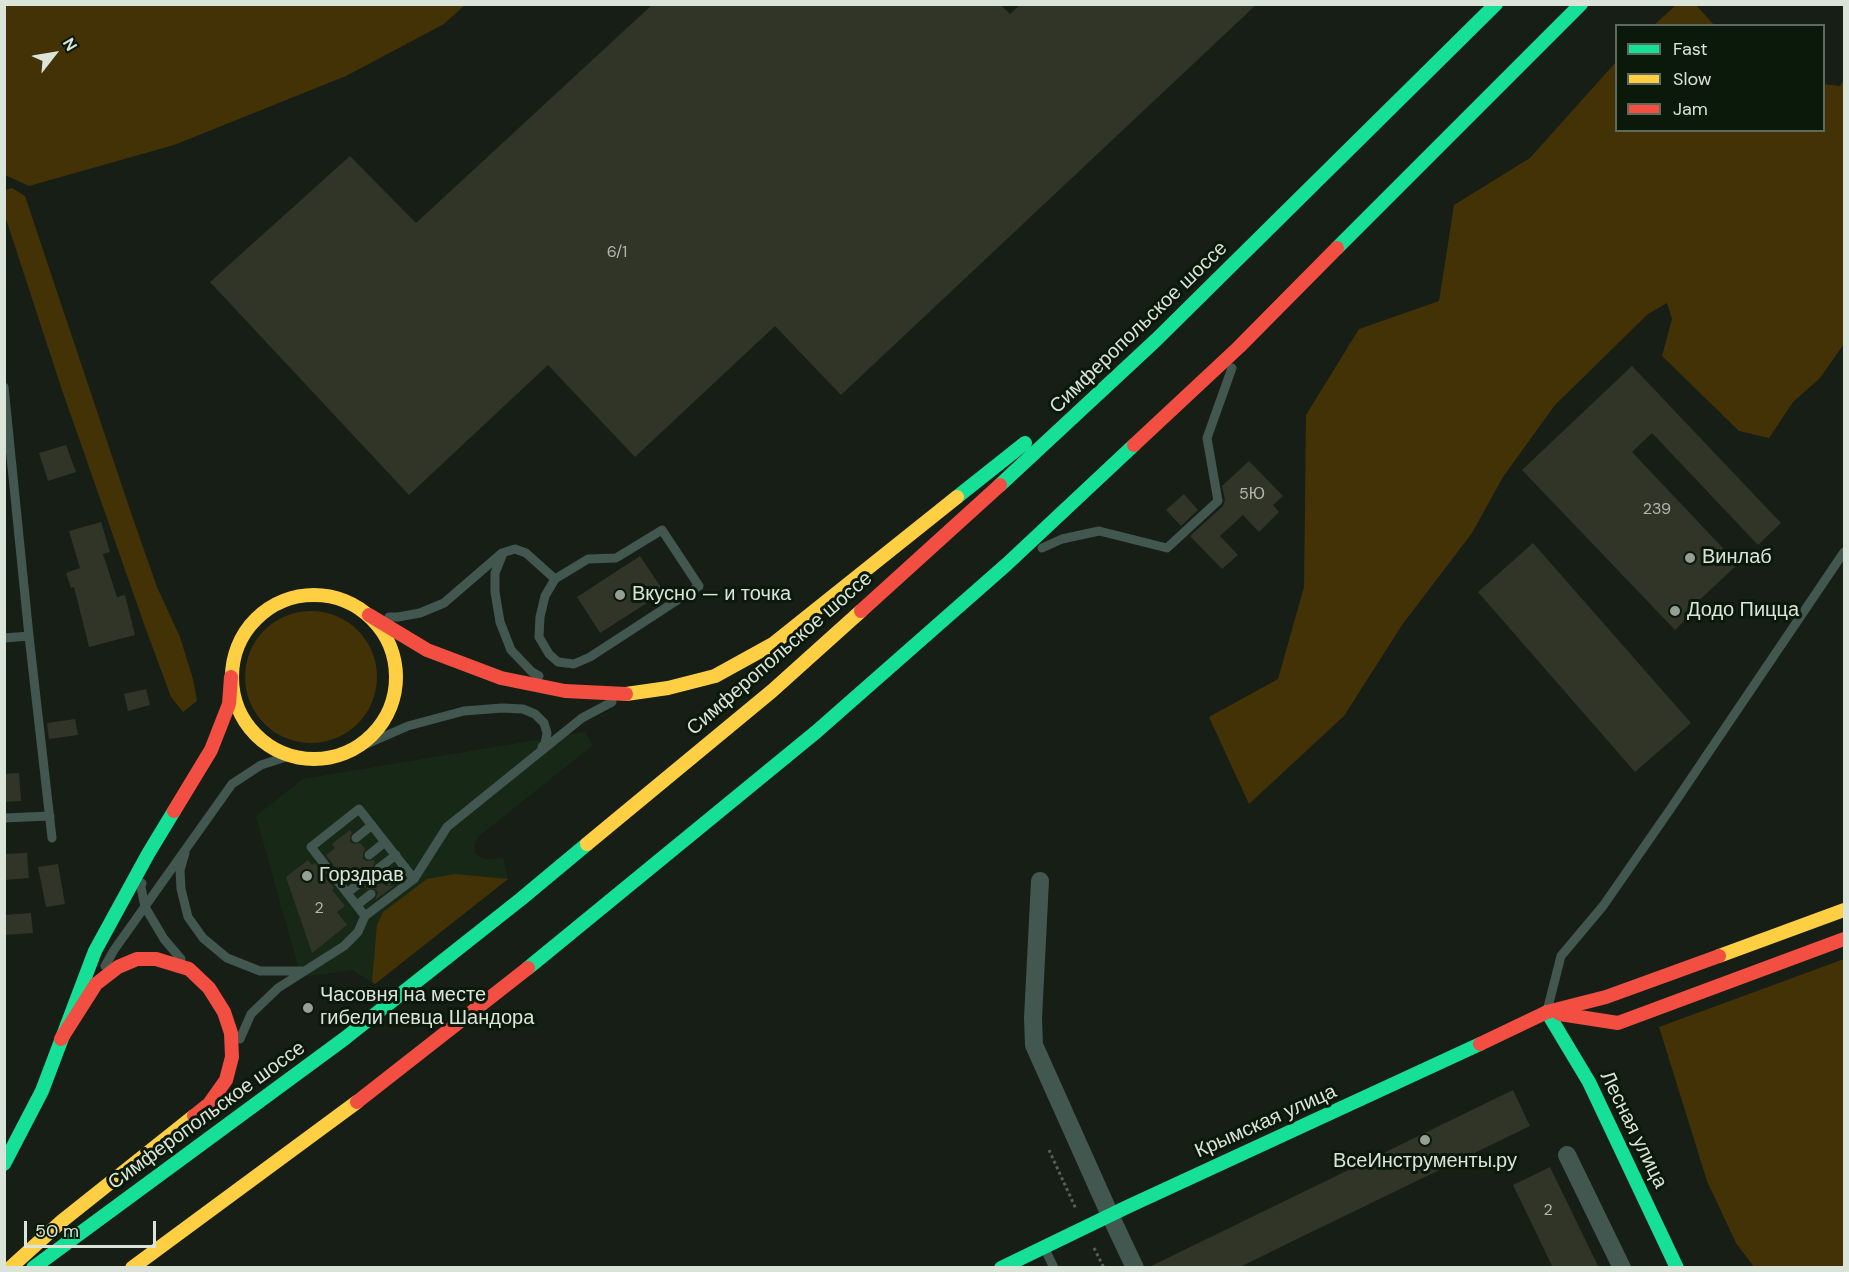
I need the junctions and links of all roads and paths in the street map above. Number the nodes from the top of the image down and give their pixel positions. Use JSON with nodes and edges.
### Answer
{"nodes":[{"id":1,"x":1496,"y":4,"type":"edge"},
{"id":2,"x":1586,"y":9,"type":"edge"},
{"id":3,"x":1467,"y":13,"type":"dead end"},
{"id":4,"x":1323,"y":177,"type":"junction"},
{"id":5,"x":1156,"y":340,"type":"junction"},
{"id":6,"x":1239,"y":347,"type":"junction"},
{"id":7,"x":4,"y":387,"type":"edge"},
{"id":8,"x":1845,"y":552,"type":"edge"},
{"id":9,"x":502,"y":554,"type":"junction"},
{"id":10,"x":1007,"y":564,"type":"junction"},
{"id":11,"x":555,"y":579,"type":"junction"},
{"id":12,"x":369,"y":615,"type":"junction"},
{"id":13,"x":29,"y":636,"type":"junction"},
{"id":14,"x":4,"y":638,"type":"edge"},
{"id":15,"x":231,"y":677,"type":"junction"},
{"id":16,"x":565,"y":691,"type":"junction"},
{"id":17,"x":631,"y":693,"type":"junction"},
{"id":18,"x":353,"y":750,"type":"junction"},
{"id":19,"x":537,"y":753,"type":"junction"},
{"id":20,"x":289,"y":756,"type":"junction"},
{"id":21,"x":50,"y":816,"type":"junction"},
{"id":22,"x":4,"y":818,"type":"edge"},
{"id":23,"x":372,"y":825,"type":"junction"},
{"id":24,"x":52,"y":838,"type":"dead end"},
{"id":25,"x":356,"y":838,"type":"dead end"},
{"id":26,"x":385,"y":842,"type":"junction"},
{"id":27,"x":187,"y":846,"type":"junction"},
{"id":28,"x":148,"y":854,"type":"junction"},
{"id":29,"x":369,"y":855,"type":"dead end"},
{"id":30,"x":396,"y":855,"type":"junction"},
{"id":31,"x":405,"y":867,"type":"junction"},
{"id":32,"x":380,"y":868,"type":"dead end"},
{"id":33,"x":414,"y":879,"type":"junction"},
{"id":34,"x":389,"y":880,"type":"dead end"},
{"id":35,"x":1040,"y":881,"type":"dead end"},
{"id":36,"x":361,"y":882,"type":"dead end"},
{"id":37,"x":347,"y":893,"type":"junction"},
{"id":38,"x":371,"y":894,"type":"dead end"},
{"id":39,"x":357,"y":905,"type":"junction"},
{"id":40,"x":145,"y":907,"type":"junction"},
{"id":41,"x":1845,"y":910,"type":"edge"},
{"id":42,"x":365,"y":916,"type":"junction"},
{"id":43,"x":1845,"y":939,"type":"edge"},
{"id":44,"x":189,"y":969,"type":"junction"},
{"id":45,"x":304,"y":970,"type":"junction"},
{"id":46,"x":96,"y":984,"type":"junction"},
{"id":47,"x":1547,"y":1012,"type":"junction"},
{"id":48,"x":61,"y":1039,"type":"junction"},
{"id":49,"x":232,"y":1058,"type":"junction"},
{"id":50,"x":1567,"y":1155,"type":"dead end"},
{"id":51,"x":4,"y":1164,"type":"edge"},
{"id":52,"x":1110,"y":1215,"type":"junction"},
{"id":53,"x":1044,"y":1246,"type":"junction"},
{"id":54,"x":10,"y":1268,"type":"edge"},
{"id":55,"x":33,"y":1268,"type":"edge"},
{"id":56,"x":132,"y":1268,"type":"edge"},
{"id":57,"x":1001,"y":1268,"type":"edge"},
{"id":58,"x":1054,"y":1268,"type":"edge"},
{"id":59,"x":1136,"y":1268,"type":"edge"},
{"id":60,"x":1622,"y":1268,"type":"edge"},
{"id":61,"x":1677,"y":1268,"type":"edge"}],
"edges":[{"from":1,"to":4,"type":"main road","name":"Симферопольское шоссе"},
{"from":2,"to":6,"type":"main road"},
{"from":3,"to":4,"type":"main road"},
{"from":4,"to":5,"type":"main road","name":"Симферопольское шоссе"},
{"from":5,"to":17,"type":"main road"},
{"from":5,"to":55,"type":"main road","name":"Симферопольское шоссе"},
{"from":6,"to":10,"type":"main road"},
{"from":6,"to":10,"type":"lane"},
{"from":7,"to":13,"type":"lane"},
{"from":8,"to":47,"type":"lane"},
{"from":9,"to":11,"type":"lane"},
{"from":9,"to":12,"type":"lane"},
{"from":9,"to":16,"type":"lane"},
{"from":10,"to":56,"type":"main road"},
{"from":11,"to":11,"type":"lane"},
{"from":12,"to":15,"type":"main road"},
{"from":12,"to":16,"type":"main road"},
{"from":12,"to":18,"type":"main road"},
{"from":13,"to":14,"type":"lane"},
{"from":13,"to":21,"type":"lane"},
{"from":15,"to":20,"type":"main road"},
{"from":15,"to":28,"type":"main road"},
{"from":16,"to":17,"type":"main road"},
{"from":17,"to":19,"type":"lane"},
{"from":18,"to":19,"type":"lane"},
{"from":18,"to":20,"type":"main road"},
{"from":19,"to":33,"type":"lane"},
{"from":20,"to":27,"type":"lane"},
{"from":21,"to":22,"type":"lane"},
{"from":21,"to":24,"type":"lane"},
{"from":23,"to":25,"type":"lane"},
{"from":23,"to":26,"type":"lane"},
{"from":23,"to":37,"type":"lane"},
{"from":26,"to":29,"type":"lane"},
{"from":26,"to":30,"type":"lane"},
{"from":27,"to":40,"type":"lane"},
{"from":27,"to":45,"type":"lane"},
{"from":28,"to":40,"type":"lane"},
{"from":28,"to":48,"type":"main road"},
{"from":30,"to":31,"type":"lane"},
{"from":30,"to":32,"type":"lane"},
{"from":31,"to":33,"type":"lane"},
{"from":31,"to":34,"type":"lane"},
{"from":33,"to":42,"type":"lane"},
{"from":35,"to":52,"type":"street"},
{"from":36,"to":37,"type":"lane"},
{"from":37,"to":39,"type":"lane"},
{"from":38,"to":39,"type":"lane"},
{"from":39,"to":42,"type":"lane"},
{"from":40,"to":44,"type":"lane"},
{"from":40,"to":46,"type":"lane"},
{"from":41,"to":47,"type":"main road","name":"Крымская улица"},
{"from":42,"to":45,"type":"lane"},
{"from":43,"to":47,"type":"main road"},
{"from":44,"to":46,"type":"main road"},
{"from":44,"to":49,"type":"main road"},
{"from":45,"to":49,"type":"lane"},
{"from":46,"to":48,"type":"main road"},
{"from":47,"to":52,"type":"main road","name":"Крымская улица"},
{"from":47,"to":61,"type":"main road","name":"Лесная улица"},
{"from":48,"to":51,"type":"main road"},
{"from":49,"to":54,"type":"main road"},
{"from":50,"to":60,"type":"street"},
{"from":52,"to":53,"type":"main road","name":"Крымская улица"},
{"from":52,"to":59,"type":"street"},
{"from":53,"to":57,"type":"main road","name":"Крымская улица"},
{"from":53,"to":58,"type":"lane"}]}
